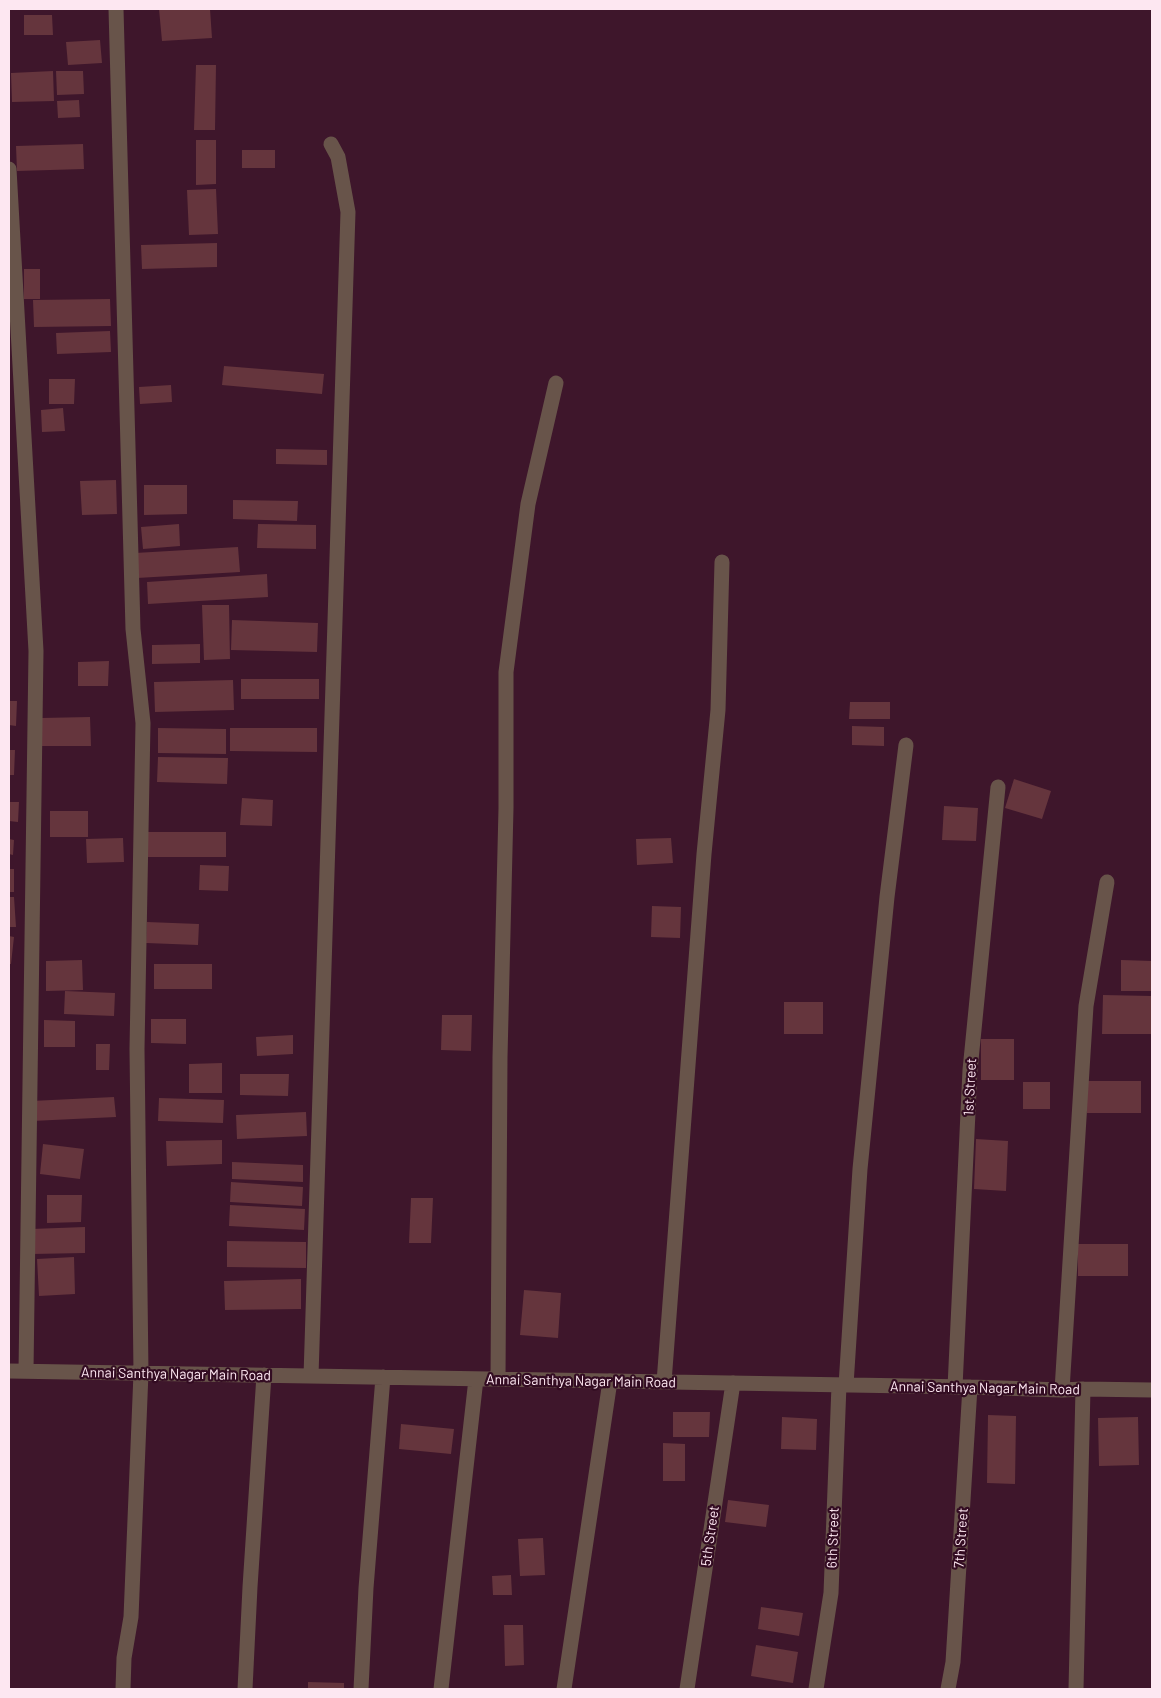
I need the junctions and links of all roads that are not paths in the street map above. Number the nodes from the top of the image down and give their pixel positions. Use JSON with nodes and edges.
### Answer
{"nodes":[{"id":1,"x":116,"y":9,"type":"edge"},
{"id":2,"x":331,"y":144,"type":"dead end"},
{"id":3,"x":9,"y":169,"type":"edge"},
{"id":4,"x":556,"y":383,"type":"dead end"},
{"id":5,"x":722,"y":562,"type":"dead end"},
{"id":6,"x":906,"y":745,"type":"dead end"},
{"id":7,"x":998,"y":787,"type":"dead end"},
{"id":8,"x":1107,"y":882,"type":"dead end"},
{"id":9,"x":9,"y":1371,"type":"edge"},
{"id":10,"x":26,"y":1371,"type":"junction"},
{"id":11,"x":141,"y":1373,"type":"junction"},
{"id":12,"x":264,"y":1375,"type":"junction"},
{"id":13,"x":311,"y":1376,"type":"junction"},
{"id":14,"x":383,"y":1377,"type":"junction"},
{"id":15,"x":476,"y":1379,"type":"junction"},
{"id":16,"x":498,"y":1379,"type":"junction"},
{"id":17,"x":610,"y":1381,"type":"junction"},
{"id":18,"x":664,"y":1382,"type":"junction"},
{"id":19,"x":733,"y":1383,"type":"junction"},
{"id":20,"x":842,"y":1385,"type":"junction"},
{"id":21,"x":963,"y":1387,"type":"junction"},
{"id":22,"x":1083,"y":1389,"type":"junction"},
{"id":23,"x":1062,"y":1390,"type":"junction"},
{"id":24,"x":1152,"y":1390,"type":"edge"},
{"id":25,"x":123,"y":1689,"type":"edge"},
{"id":26,"x":245,"y":1689,"type":"edge"},
{"id":27,"x":361,"y":1689,"type":"edge"},
{"id":28,"x":441,"y":1689,"type":"edge"},
{"id":29,"x":564,"y":1689,"type":"edge"},
{"id":30,"x":687,"y":1689,"type":"edge"},
{"id":31,"x":816,"y":1689,"type":"edge"},
{"id":32,"x":948,"y":1689,"type":"edge"},
{"id":33,"x":1076,"y":1689,"type":"edge"}],
"edges":[{"from":1,"to":11,"type":"street"},
{"from":2,"to":13,"type":"street"},
{"from":3,"to":10,"type":"street"},
{"from":4,"to":16,"type":"street"},
{"from":5,"to":18,"type":"street"},
{"from":6,"to":20,"type":"street","name":"6th Street"},
{"from":7,"to":21,"type":"street","name":"1st Street"},
{"from":8,"to":23,"type":"street"},
{"from":9,"to":10,"type":"street","name":"Annai Santhya Nagar Main Road"},
{"from":10,"to":11,"type":"street","name":"Annai Santhya Nagar Main Road"},
{"from":11,"to":12,"type":"street","name":"Annai Santhya Nagar Main Road"},
{"from":11,"to":25,"type":"street"},
{"from":12,"to":13,"type":"street","name":"Annai Santhya Nagar Main Road"},
{"from":12,"to":26,"type":"street"},
{"from":13,"to":14,"type":"street","name":"Annai Santhya Nagar Main Road"},
{"from":14,"to":15,"type":"street","name":"Annai Santhya Nagar Main Road"},
{"from":14,"to":27,"type":"street"},
{"from":15,"to":16,"type":"street","name":"Annai Santhya Nagar Main Road"},
{"from":15,"to":28,"type":"street"},
{"from":16,"to":17,"type":"street","name":"Annai Santhya Nagar Main Road"},
{"from":17,"to":18,"type":"street","name":"Annai Santhya Nagar Main Road"},
{"from":17,"to":29,"type":"street"},
{"from":18,"to":19,"type":"street","name":"Annai Santhya Nagar Main Road"},
{"from":19,"to":20,"type":"street","name":"Annai Santhya Nagar Main Road"},
{"from":19,"to":30,"type":"street","name":"5th Street"},
{"from":20,"to":21,"type":"street","name":"Annai Santhya Nagar Main Road"},
{"from":20,"to":31,"type":"street","name":"6th Street"},
{"from":21,"to":23,"type":"street","name":"Annai Santhya Nagar Main Road"},
{"from":21,"to":32,"type":"street","name":"7th Street"},
{"from":22,"to":23,"type":"street","name":"Annai Santhya Nagar Main Road"},
{"from":22,"to":24,"type":"street","name":"Annai Santhya Nagar Main Road"},
{"from":22,"to":33,"type":"street"}]}
